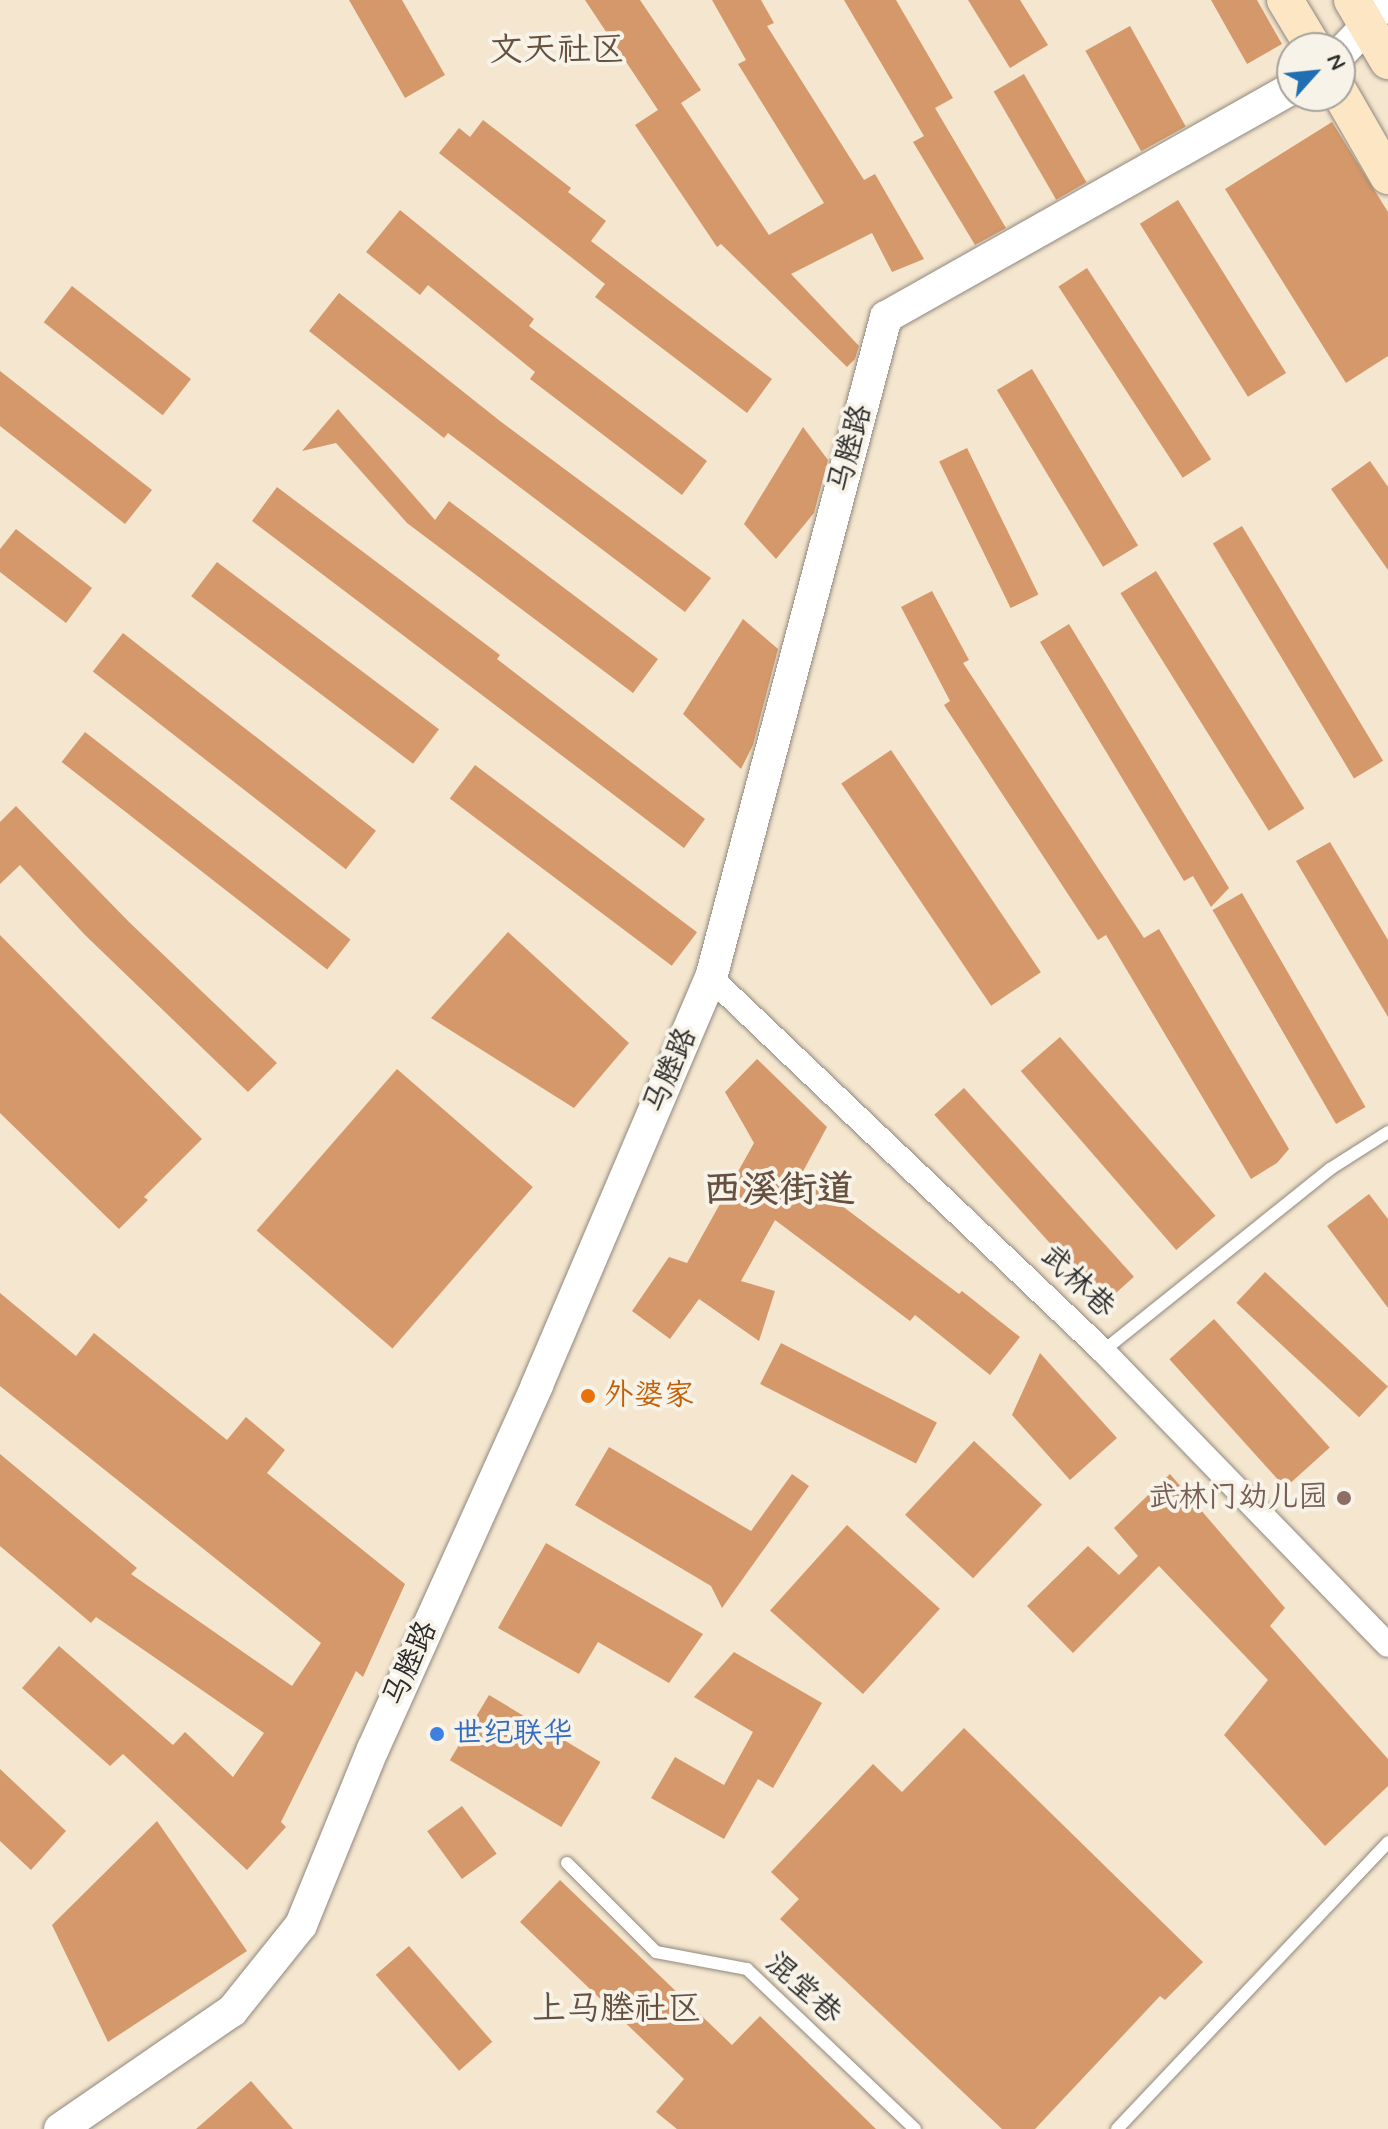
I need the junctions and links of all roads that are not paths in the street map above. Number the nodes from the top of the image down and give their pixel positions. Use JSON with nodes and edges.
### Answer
{"nodes":[{"id":1,"x":1285,"y":0,"type":"edge"},
{"id":2,"x":1368,"y":8,"type":"edge"},
{"id":3,"x":1304,"y":32,"type":"edge"},
{"id":4,"x":1353,"y":32,"type":"edge"},
{"id":5,"x":1388,"y":61,"type":"edge"},
{"id":6,"x":1276,"y":97,"type":"edge"},
{"id":7,"x":1351,"y":112,"type":"edge"},
{"id":8,"x":1388,"y":176,"type":"edge"},
{"id":9,"x":711,"y":978,"type":"junction"},
{"id":10,"x":1388,"y":1132,"type":"edge"},
{"id":11,"x":1103,"y":1351,"type":"junction"},
{"id":12,"x":1388,"y":1645,"type":"edge"},
{"id":13,"x":1388,"y":1842,"type":"edge"},
{"id":14,"x":567,"y":1863,"type":"dead end"},
{"id":15,"x":60,"y":2129,"type":"edge"},
{"id":16,"x":915,"y":2129,"type":"edge"},
{"id":17,"x":1117,"y":2129,"type":"edge"}],
"edges":[{"from":1,"to":3,"type":"main road"},
{"from":2,"to":4,"type":"street"},
{"from":2,"to":5,"type":"main road"},
{"from":6,"to":9,"type":"street","name":"马塍路"},
{"from":7,"to":8,"type":"main road"},
{"from":9,"to":11,"type":"street","name":"武林巷"},
{"from":9,"to":15,"type":"street","name":"马塍路"},
{"from":10,"to":11,"type":"lane"},
{"from":11,"to":12,"type":"street","name":"武林巷"},
{"from":13,"to":17,"type":"lane"},
{"from":14,"to":16,"type":"lane","name":"混堂巷"}]}
